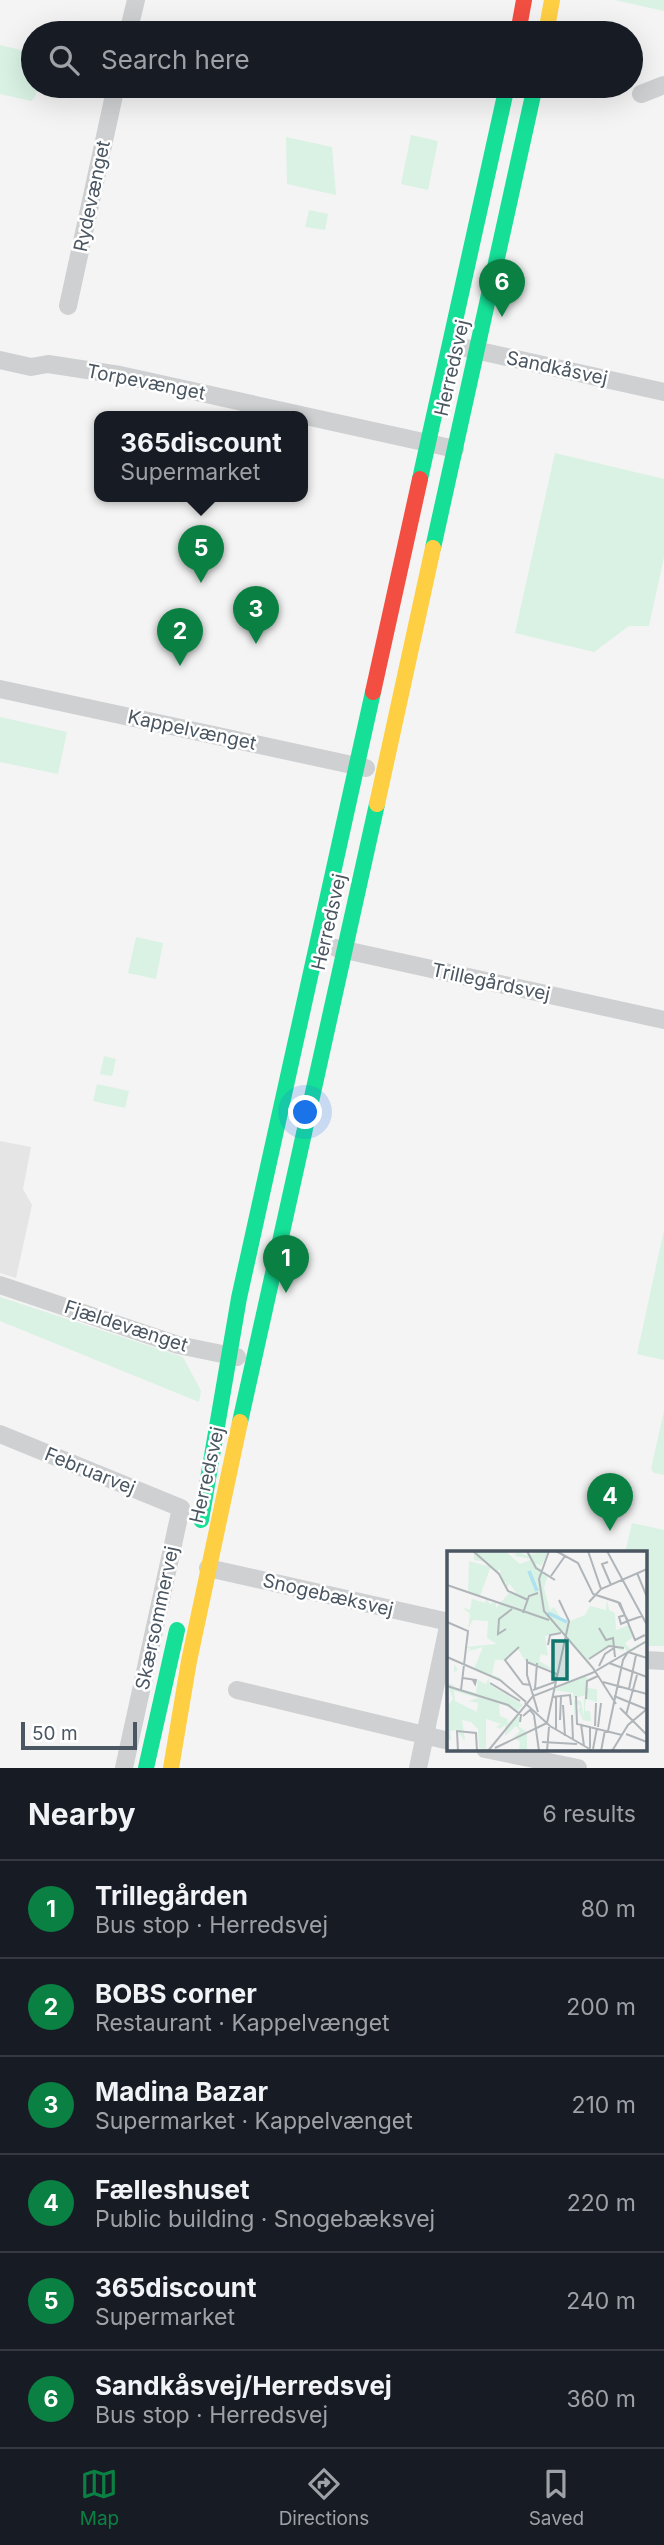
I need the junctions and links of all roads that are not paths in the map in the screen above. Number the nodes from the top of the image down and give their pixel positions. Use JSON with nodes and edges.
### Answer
{"nodes":[{"id":1,"x":136,"y":0,"type":"edge"},
{"id":2,"x":524,"y":0,"type":"edge"},
{"id":3,"x":552,"y":0,"type":"edge"},
{"id":4,"x":131,"y":21,"type":"edge"},
{"id":5,"x":520,"y":21,"type":"edge"},
{"id":6,"x":548,"y":21,"type":"edge"},
{"id":7,"x":664,"y":85,"type":"edge"},
{"id":8,"x":643,"y":93,"type":"edge"},
{"id":9,"x":113,"y":98,"type":"edge"},
{"id":10,"x":504,"y":98,"type":"edge"},
{"id":11,"x":532,"y":98,"type":"edge"},
{"id":12,"x":68,"y":306,"type":"dead end"},
{"id":13,"x":450,"y":345,"type":"junction"},
{"id":14,"x":478,"y":351,"type":"junction"},
{"id":15,"x":0,"y":360,"type":"edge"},
{"id":16,"x":664,"y":391,"type":"edge"},
{"id":17,"x":281,"y":411,"type":"edge"},
{"id":18,"x":308,"y":417,"type":"edge"},
{"id":19,"x":428,"y":444,"type":"junction"},
{"id":20,"x":455,"y":449,"type":"junction"},
{"id":21,"x":0,"y":689,"type":"edge"},
{"id":22,"x":357,"y":766,"type":"junction"},
{"id":23,"x":384,"y":772,"type":"junction"},
{"id":24,"x":318,"y":944,"type":"junction"},
{"id":25,"x":345,"y":949,"type":"junction"},
{"id":26,"x":664,"y":1020,"type":"edge"},
{"id":27,"x":0,"y":1285,"type":"edge"},
{"id":28,"x":228,"y":1355,"type":"junction"},
{"id":29,"x":254,"y":1360,"type":"junction"},
{"id":30,"x":0,"y":1434,"type":"edge"},
{"id":31,"x":181,"y":1508,"type":"joint"},
{"id":32,"x":197,"y":1535,"type":"dead end"},
{"id":33,"x":208,"y":1568,"type":"junction"},
{"id":34,"x":180,"y":1613,"type":"dead end"},
{"id":35,"x":447,"y":1622,"type":"edge"},
{"id":36,"x":447,"y":1631,"type":"edge"},
{"id":37,"x":646,"y":1660,"type":"edge"},
{"id":38,"x":664,"y":1661,"type":"edge"},
{"id":39,"x":237,"y":1690,"type":"dead end"},
{"id":40,"x":424,"y":1736,"type":"junction"},
{"id":41,"x":447,"y":1741,"type":"edge"},
{"id":42,"x":490,"y":1750,"type":"edge"},
{"id":43,"x":124,"y":1768,"type":"edge"},
{"id":44,"x":146,"y":1768,"type":"edge"},
{"id":45,"x":171,"y":1768,"type":"edge"},
{"id":46,"x":418,"y":1768,"type":"edge"},
{"id":47,"x":578,"y":1768,"type":"edge"}],
"edges":[{"from":1,"to":4,"type":"street"},
{"from":2,"to":5,"type":"street"},
{"from":3,"to":6,"type":"street"},
{"from":7,"to":8,"type":"street"},
{"from":9,"to":12,"type":"street","name":"Rydevænget"},
{"from":10,"to":13,"type":"street","name":"Herredsvej"},
{"from":11,"to":14,"type":"street","name":"Herredsvej"},
{"from":13,"to":14,"type":"street","name":"Sandkåsvej"},
{"from":13,"to":19,"type":"street","name":"Herredsvej"},
{"from":14,"to":16,"type":"street","name":"Sandkåsvej"},
{"from":14,"to":20,"type":"street","name":"Herredsvej"},
{"from":15,"to":17,"type":"street","name":"Torpevænget"},
{"from":18,"to":19,"type":"street","name":"Torpevænget"},
{"from":19,"to":20,"type":"street","name":"Torpevænget"},
{"from":19,"to":22,"type":"street","name":"Herredsvej"},
{"from":20,"to":23,"type":"street","name":"Herredsvej"},
{"from":21,"to":22,"type":"street","name":"Kappelvænget"},
{"from":22,"to":23,"type":"street","name":"Kappelvænget"},
{"from":22,"to":24,"type":"street","name":"Herredsvej"},
{"from":23,"to":25,"type":"street","name":"Herredsvej"},
{"from":24,"to":25,"type":"street","name":"Trillegårdsvej"},
{"from":24,"to":28,"type":"street","name":"Herredsvej"},
{"from":25,"to":26,"type":"street","name":"Trillegårdsvej"},
{"from":25,"to":29,"type":"street","name":"Herredsvej"},
{"from":27,"to":28,"type":"street","name":"Fjældevænget"},
{"from":28,"to":29,"type":"street","name":"Fjældevænget"},
{"from":28,"to":32,"type":"street","name":"Herredsvej"},
{"from":29,"to":33,"type":"street","name":"Herredsvej"},
{"from":30,"to":31,"type":"street","name":"Februarvej"},
{"from":31,"to":43,"type":"street","name":"Skærsommervej"},
{"from":33,"to":35,"type":"street","name":"Snogebæksvej"},
{"from":33,"to":45,"type":"street","name":"Herredsvej"},
{"from":34,"to":44,"type":"street"},
{"from":36,"to":40,"type":"street","name":"Snogebæksvej"},
{"from":37,"to":38,"type":"street"},
{"from":39,"to":40,"type":"street"},
{"from":40,"to":41,"type":"street"},
{"from":40,"to":46,"type":"street","name":"Snogebæksvej"},
{"from":42,"to":47,"type":"street"}]}
